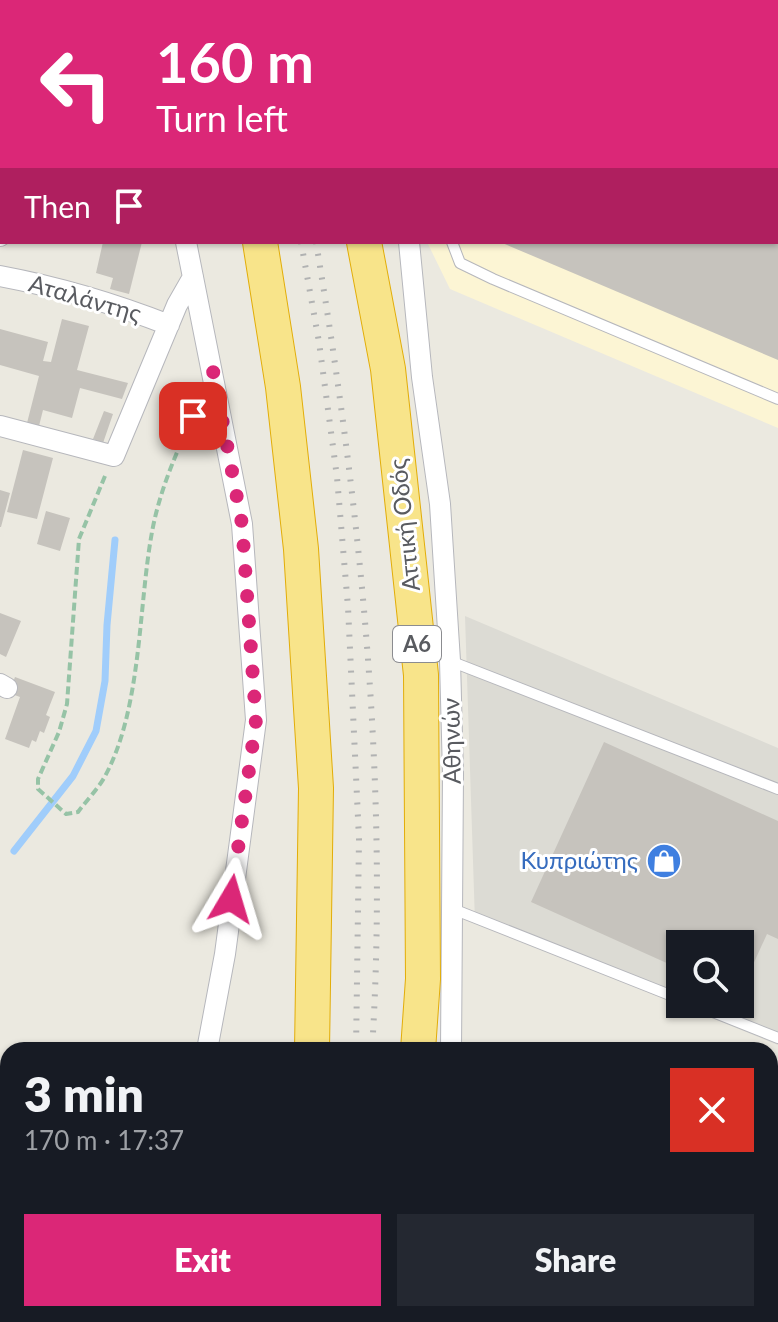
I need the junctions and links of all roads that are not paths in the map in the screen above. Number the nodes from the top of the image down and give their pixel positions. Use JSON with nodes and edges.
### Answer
{"nodes":[{"id":1,"x":186,"y":244,"type":"edge"},
{"id":2,"x":260,"y":244,"type":"edge"},
{"id":3,"x":364,"y":244,"type":"edge"},
{"id":4,"x":409,"y":244,"type":"edge"},
{"id":5,"x":453,"y":244,"type":"edge"},
{"id":6,"x":0,"y":276,"type":"edge"},
{"id":7,"x":193,"y":277,"type":"junction"},
{"id":8,"x":169,"y":325,"type":"junction"},
{"id":9,"x":778,"y":399,"type":"edge"},
{"id":10,"x":0,"y":426,"type":"edge"},
{"id":11,"x":450,"y":661,"type":"junction"},
{"id":12,"x":778,"y":789,"type":"edge"},
{"id":13,"x":453,"y":909,"type":"junction"},
{"id":14,"x":666,"y":993,"type":"edge"},
{"id":15,"x":728,"y":1018,"type":"edge"},
{"id":16,"x":778,"y":1038,"type":"edge"},
{"id":17,"x":208,"y":1042,"type":"edge"},
{"id":18,"x":312,"y":1042,"type":"edge"},
{"id":19,"x":419,"y":1042,"type":"edge"},
{"id":20,"x":451,"y":1042,"type":"edge"}],
"edges":[{"from":1,"to":7,"type":"street"},
{"from":2,"to":18,"type":"highway"},
{"from":3,"to":19,"type":"highway","name":"Αττική Οδός","number":"Α6"},
{"from":4,"to":11,"type":"street","name":"Αθηνών"},
{"from":5,"to":9,"type":"lane"},
{"from":6,"to":8,"type":"street","name":"Αταλάντης"},
{"from":7,"to":8,"type":"street"},
{"from":7,"to":17,"type":"street"},
{"from":8,"to":10,"type":"street"},
{"from":11,"to":12,"type":"lane"},
{"from":11,"to":13,"type":"street","name":"Αθηνών"},
{"from":13,"to":14,"type":"lane"},
{"from":13,"to":20,"type":"street","name":"Αθηνών"},
{"from":15,"to":16,"type":"lane"}]}
